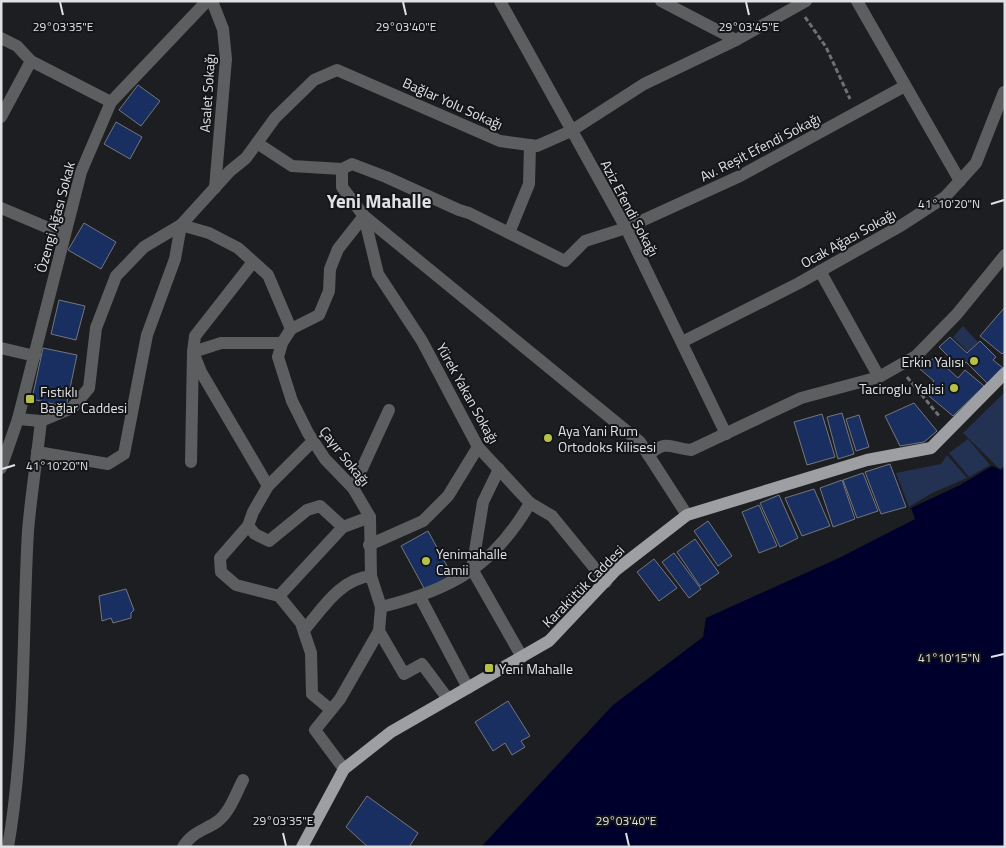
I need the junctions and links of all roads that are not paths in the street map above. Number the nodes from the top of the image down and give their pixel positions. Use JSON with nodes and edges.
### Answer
{"nodes":[{"id":1,"x":207,"y":1,"type":"edge"},
{"id":2,"x":212,"y":1,"type":"edge"},
{"id":3,"x":500,"y":1,"type":"edge"},
{"id":4,"x":661,"y":1,"type":"edge"},
{"id":5,"x":857,"y":1,"type":"edge"},
{"id":6,"x":802,"y":4,"type":"edge"},
{"id":7,"x":1,"y":38,"type":"edge"},
{"id":8,"x":736,"y":40,"type":"junction"},
{"id":9,"x":31,"y":61,"type":"junction"},
{"id":10,"x":904,"y":86,"type":"junction"},
{"id":11,"x":1004,"y":92,"type":"edge"},
{"id":12,"x":111,"y":102,"type":"junction"},
{"id":13,"x":1,"y":118,"type":"edge"},
{"id":14,"x":571,"y":131,"type":"junction"},
{"id":15,"x":257,"y":143,"type":"junction"},
{"id":16,"x":530,"y":145,"type":"junction"},
{"id":17,"x":342,"y":169,"type":"junction"},
{"id":18,"x":960,"y":181,"type":"junction"},
{"id":19,"x":215,"y":188,"type":"junction"},
{"id":20,"x":1,"y":208,"type":"edge"},
{"id":21,"x":364,"y":216,"type":"junction"},
{"id":22,"x":181,"y":225,"type":"junction"},
{"id":23,"x":626,"y":228,"type":"junction"},
{"id":24,"x":509,"y":233,"type":"junction"},
{"id":25,"x":65,"y":235,"type":"junction"},
{"id":26,"x":1005,"y":255,"type":"edge"},
{"id":27,"x":253,"y":262,"type":"junction"},
{"id":28,"x":820,"y":271,"type":"junction"},
{"id":29,"x":290,"y":329,"type":"junction"},
{"id":30,"x":682,"y":342,"type":"junction"},
{"id":31,"x":282,"y":343,"type":"junction"},
{"id":32,"x":1,"y":348,"type":"edge"},
{"id":33,"x":193,"y":352,"type":"junction"},
{"id":34,"x":35,"y":356,"type":"junction"},
{"id":35,"x":1005,"y":373,"type":"edge"},
{"id":36,"x":878,"y":377,"type":"junction"},
{"id":37,"x":389,"y":410,"type":"dead end"},
{"id":38,"x":18,"y":419,"type":"junction"},
{"id":39,"x":41,"y":421,"type":"junction"},
{"id":40,"x":726,"y":434,"type":"junction"},
{"id":41,"x":313,"y":441,"type":"junction"},
{"id":42,"x":478,"y":447,"type":"junction"},
{"id":43,"x":37,"y":452,"type":"junction"},
{"id":44,"x":648,"y":455,"type":"junction"},
{"id":45,"x":191,"y":462,"type":"dead end"},
{"id":46,"x":1,"y":468,"type":"edge"},
{"id":47,"x":499,"y":469,"type":"junction"},
{"id":48,"x":268,"y":486,"type":"junction"},
{"id":49,"x":352,"y":488,"type":"junction"},
{"id":50,"x":530,"y":503,"type":"junction"},
{"id":51,"x":687,"y":515,"type":"junction"},
{"id":52,"x":370,"y":517,"type":"junction"},
{"id":53,"x":248,"y":526,"type":"junction"},
{"id":54,"x":343,"y":527,"type":"junction"},
{"id":55,"x":369,"y":545,"type":"junction"},
{"id":56,"x":472,"y":569,"type":"junction"},
{"id":57,"x":371,"y":576,"type":"junction"},
{"id":58,"x":606,"y":582,"type":"junction"},
{"id":59,"x":278,"y":596,"type":"junction"},
{"id":60,"x":420,"y":598,"type":"junction"},
{"id":61,"x":381,"y":607,"type":"junction"},
{"id":62,"x":304,"y":630,"type":"junction"},
{"id":63,"x":379,"y":631,"type":"junction"},
{"id":64,"x":522,"y":656,"type":"junction"},
{"id":65,"x":468,"y":688,"type":"junction"},
{"id":66,"x":448,"y":699,"type":"junction"},
{"id":67,"x":332,"y":710,"type":"junction"},
{"id":68,"x":344,"y":769,"type":"junction"},
{"id":69,"x":243,"y":780,"type":"dead end"},
{"id":70,"x":8,"y":847,"type":"edge"},
{"id":71,"x":183,"y":847,"type":"edge"},
{"id":72,"x":302,"y":847,"type":"edge"}],
"edges":[{"from":1,"to":12,"type":"street","name":"Özengi Ağası Sokak"},
{"from":2,"to":19,"type":"street","name":"Asalet Sokağı"},
{"from":3,"to":14,"type":"street","name":"Aziz Efendi Sokağı"},
{"from":4,"to":8,"type":"street"},
{"from":5,"to":10,"type":"street"},
{"from":6,"to":8,"type":"street","name":"Bağlar Yolu Sokağı"},
{"from":7,"to":9,"type":"street"},
{"from":8,"to":14,"type":"street","name":"Bağlar Yolu Sokağı"},
{"from":9,"to":12,"type":"street"},
{"from":9,"to":13,"type":"street"},
{"from":10,"to":18,"type":"street"},
{"from":10,"to":23,"type":"street","name":"Av. Reşit Efendi Sokağı"},
{"from":11,"to":18,"type":"street","name":"Ocak Ağası Sokağı"},
{"from":12,"to":25,"type":"street","name":"Özengi Ağası Sokak"},
{"from":14,"to":16,"type":"street","name":"Bağlar Yolu Sokağı"},
{"from":14,"to":23,"type":"street","name":"Aziz Efendi Sokağı"},
{"from":15,"to":16,"type":"street","name":"Bağlar Yolu Sokağı"},
{"from":15,"to":17,"type":"street"},
{"from":15,"to":19,"type":"street","name":"Bağlar Yolu Sokağı"},
{"from":16,"to":24,"type":"street"},
{"from":17,"to":21,"type":"street"},
{"from":17,"to":24,"type":"street"},
{"from":18,"to":28,"type":"street","name":"Ocak Ağası Sokağı"},
{"from":19,"to":22,"type":"street","name":"Bağlar Yolu Sokağı"},
{"from":20,"to":25,"type":"street"},
{"from":21,"to":29,"type":"street"},
{"from":21,"to":42,"type":"street","name":"Yürek Yakan Sokağı"},
{"from":21,"to":44,"type":"street"},
{"from":22,"to":27,"type":"street"},
{"from":22,"to":39,"type":"street"},
{"from":22,"to":43,"type":"street"},
{"from":23,"to":24,"type":"street","name":"Av. Reşit Efendi Sokağı"},
{"from":23,"to":30,"type":"street","name":"Aziz Efendi Sokağı"},
{"from":25,"to":34,"type":"street","name":"Özengi Ağası Sokak"},
{"from":26,"to":36,"type":"street"},
{"from":27,"to":29,"type":"street"},
{"from":27,"to":33,"type":"street"},
{"from":28,"to":30,"type":"street","name":"Ocak Ağası Sokağı"},
{"from":28,"to":36,"type":"street"},
{"from":29,"to":31,"type":"street","name":"Çayır Sokağı"},
{"from":30,"to":40,"type":"street","name":"Aziz Efendi Sokağı"},
{"from":31,"to":33,"type":"street"},
{"from":31,"to":41,"type":"street","name":"Çayır Sokağı"},
{"from":32,"to":34,"type":"street"},
{"from":33,"to":45,"type":"street"},
{"from":33,"to":48,"type":"street"},
{"from":34,"to":38,"type":"street","name":"Özengi Ağası Sokak"},
{"from":35,"to":51,"type":"main road","name":"Karakütük Caddesi"},
{"from":36,"to":40,"type":"street"},
{"from":37,"to":49,"type":"street"},
{"from":38,"to":39,"type":"street"},
{"from":38,"to":46,"type":"street","name":"Özengi Ağası Sokak"},
{"from":39,"to":43,"type":"street"},
{"from":40,"to":44,"type":"street"},
{"from":41,"to":48,"type":"street"},
{"from":41,"to":49,"type":"street","name":"Çayır Sokağı"},
{"from":42,"to":47,"type":"street","name":"Yürek Yakan Sokağı"},
{"from":42,"to":55,"type":"street"},
{"from":43,"to":70,"type":"street"},
{"from":44,"to":51,"type":"street"},
{"from":47,"to":50,"type":"street","name":"Yürek Yakan Sokağı"},
{"from":47,"to":56,"type":"street"},
{"from":48,"to":53,"type":"street"},
{"from":49,"to":52,"type":"street","name":"Çayır Sokağı"},
{"from":50,"to":56,"type":"street"},
{"from":50,"to":58,"type":"street","name":"Yürek Yakan Sokağı"},
{"from":51,"to":58,"type":"main road","name":"Karakütük Caddesi"},
{"from":52,"to":54,"type":"street"},
{"from":52,"to":55,"type":"street"},
{"from":53,"to":54,"type":"street"},
{"from":53,"to":59,"type":"street"},
{"from":54,"to":59,"type":"street"},
{"from":55,"to":57,"type":"street"},
{"from":56,"to":60,"type":"street"},
{"from":56,"to":64,"type":"street"},
{"from":57,"to":61,"type":"street"},
{"from":57,"to":62,"type":"street"},
{"from":58,"to":64,"type":"main road","name":"Karakütük Caddesi"},
{"from":59,"to":62,"type":"street"},
{"from":60,"to":61,"type":"street"},
{"from":60,"to":65,"type":"street"},
{"from":61,"to":63,"type":"street"},
{"from":62,"to":67,"type":"street"},
{"from":63,"to":66,"type":"street"},
{"from":63,"to":67,"type":"street"},
{"from":64,"to":65,"type":"main road","name":"Karakütük Caddesi"},
{"from":65,"to":66,"type":"main road","name":"Karakütük Caddesi"},
{"from":66,"to":68,"type":"main road","name":"Karakütük Caddesi"},
{"from":67,"to":68,"type":"street"},
{"from":68,"to":72,"type":"main road","name":"Karakütük Caddesi"},
{"from":69,"to":71,"type":"street"}]}
